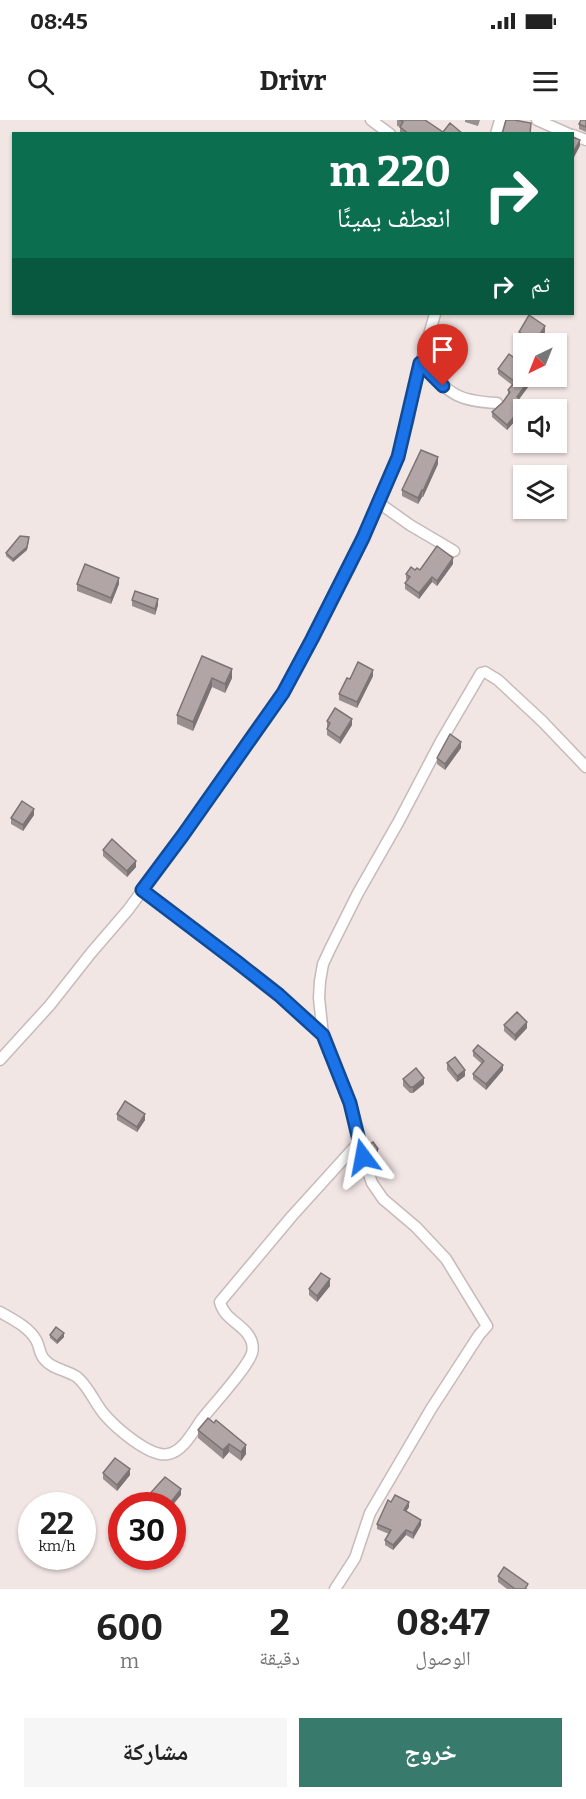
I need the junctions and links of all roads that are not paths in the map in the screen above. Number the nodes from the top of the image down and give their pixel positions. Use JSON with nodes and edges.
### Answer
{"nodes":[{"id":1,"x":371,"y":120,"type":"edge"},
{"id":2,"x":537,"y":120,"type":"edge"},
{"id":3,"x":387,"y":132,"type":"edge"},
{"id":4,"x":566,"y":132,"type":"edge"},
{"id":5,"x":435,"y":315,"type":"edge"},
{"id":6,"x":420,"y":363,"type":"junction"},
{"id":7,"x":497,"y":403,"type":"dead end"},
{"id":8,"x":379,"y":503,"type":"junction"},
{"id":9,"x":454,"y":551,"type":"dead end"},
{"id":10,"x":586,"y":767,"type":"edge"},
{"id":11,"x":142,"y":890,"type":"junction"},
{"id":12,"x":323,"y":1035,"type":"junction"},
{"id":13,"x":0,"y":1060,"type":"edge"},
{"id":14,"x":360,"y":1141,"type":"junction"},
{"id":15,"x":0,"y":1312,"type":"edge"},
{"id":16,"x":335,"y":1589,"type":"edge"}],
"edges":[{"from":1,"to":3,"type":"street"},
{"from":2,"to":4,"type":"street"},
{"from":5,"to":6,"type":"street"},
{"from":6,"to":7,"type":"street"},
{"from":6,"to":8,"type":"street"},
{"from":8,"to":9,"type":"street"},
{"from":8,"to":11,"type":"street"},
{"from":10,"to":12,"type":"street"},
{"from":11,"to":12,"type":"street"},
{"from":11,"to":13,"type":"street"},
{"from":12,"to":14,"type":"street"},
{"from":14,"to":15,"type":"street"},
{"from":14,"to":16,"type":"street"}]}
